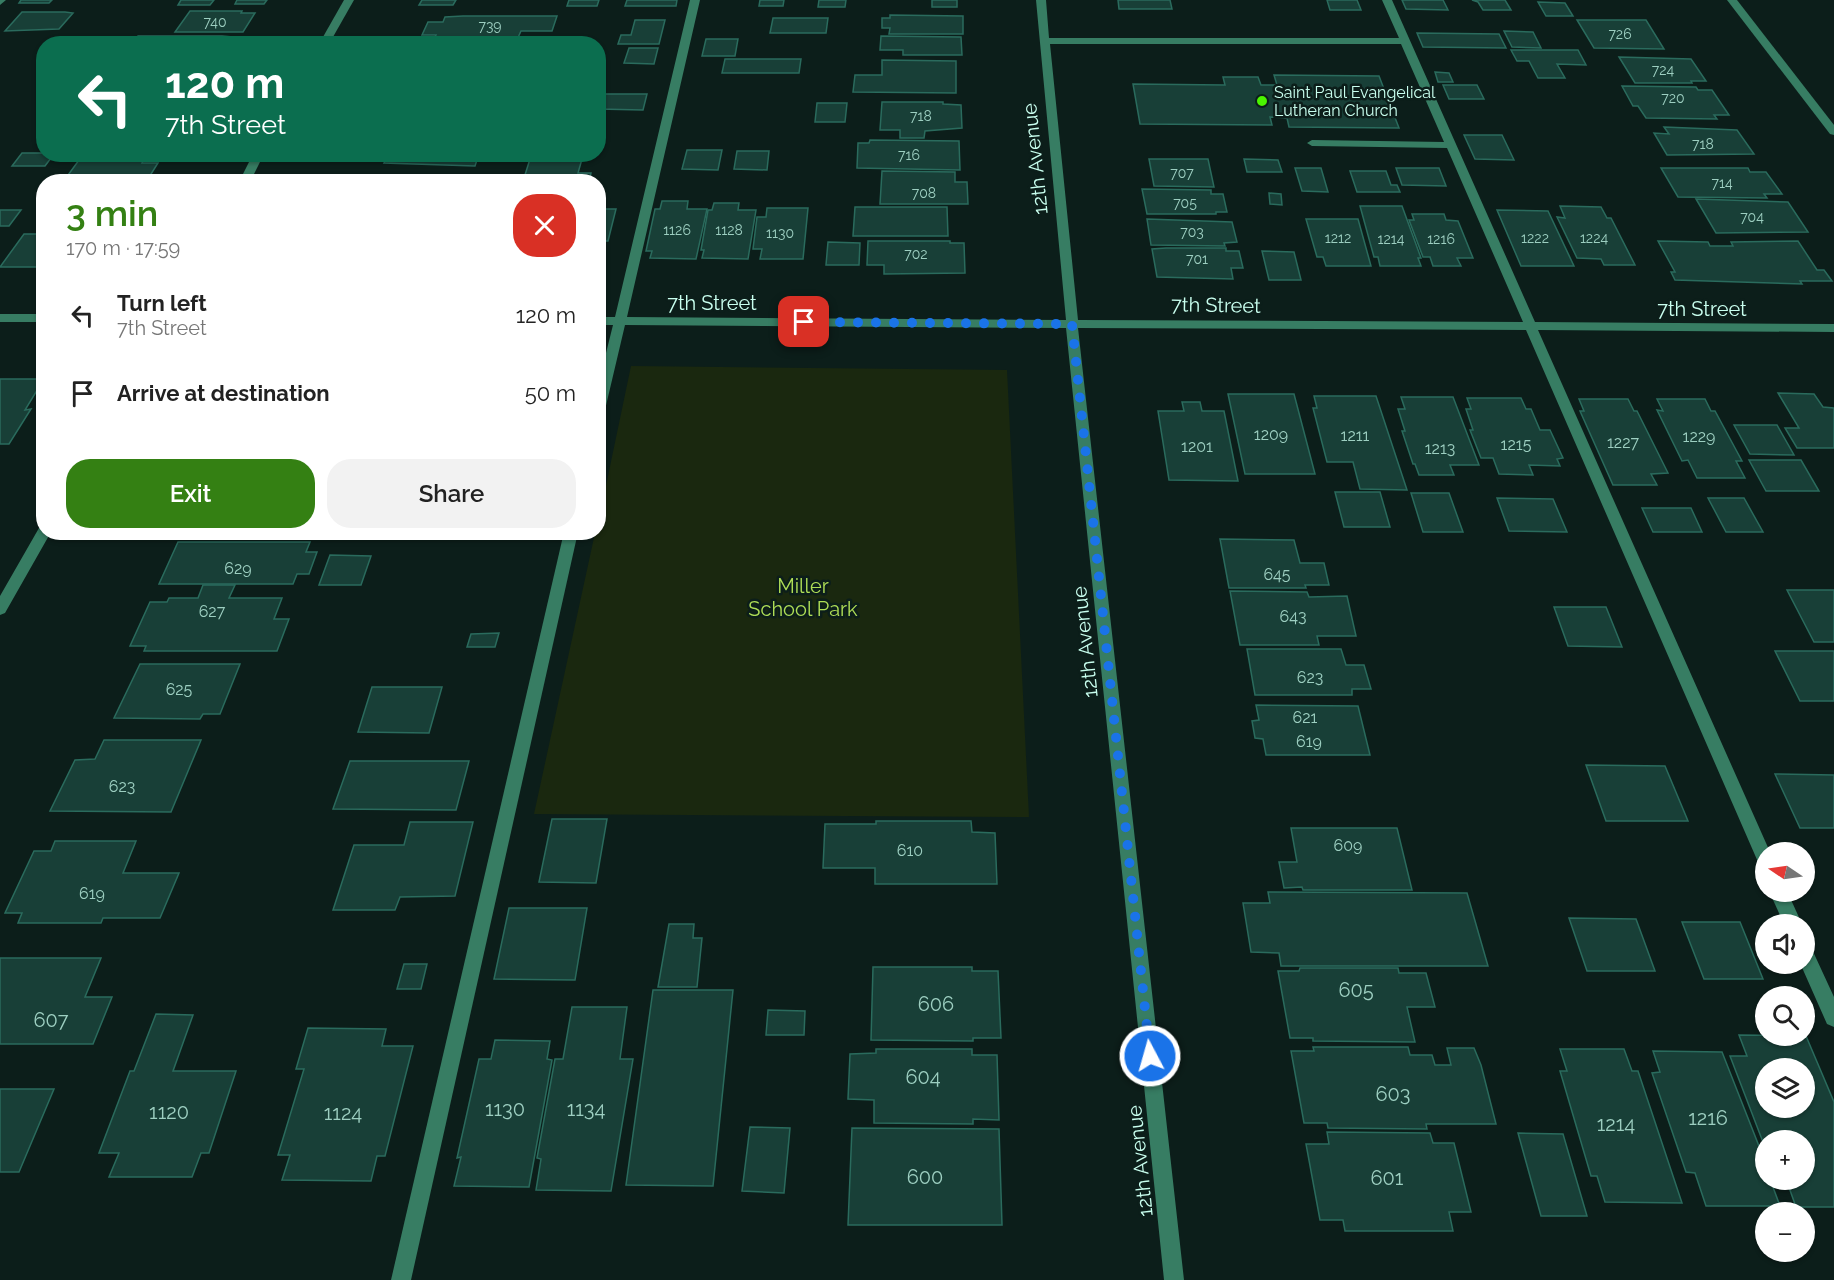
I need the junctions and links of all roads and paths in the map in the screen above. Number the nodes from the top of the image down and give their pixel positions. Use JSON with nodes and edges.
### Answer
{"nodes":[{"id":1,"x":349,"y":0,"type":"edge"},
{"id":2,"x":695,"y":0,"type":"edge"},
{"id":3,"x":1041,"y":0,"type":"edge"},
{"id":4,"x":1387,"y":0,"type":"edge"},
{"id":5,"x":1732,"y":0,"type":"edge"},
{"id":6,"x":329,"y":36,"type":"edge"},
{"id":7,"x":1045,"y":41,"type":"junction"},
{"id":8,"x":1405,"y":41,"type":"junction"},
{"id":9,"x":1834,"y":132,"type":"edge"},
{"id":10,"x":1312,"y":143,"type":"dead end"},
{"id":11,"x":1451,"y":145,"type":"junction"},
{"id":12,"x":0,"y":318,"type":"edge"},
{"id":13,"x":36,"y":318,"type":"edge"},
{"id":14,"x":606,"y":321,"type":"edge"},
{"id":15,"x":619,"y":321,"type":"junction"},
{"id":16,"x":1072,"y":324,"type":"junction"},
{"id":17,"x":1531,"y":328,"type":"junction"},
{"id":18,"x":1834,"y":328,"type":"edge"},
{"id":19,"x":606,"y":379,"type":"edge"},
{"id":20,"x":39,"y":540,"type":"edge"},
{"id":21,"x":569,"y":540,"type":"edge"},
{"id":22,"x":0,"y":609,"type":"edge"},
{"id":23,"x":1757,"y":842,"type":"edge"},
{"id":24,"x":1814,"y":974,"type":"edge"},
{"id":25,"x":1834,"y":1018,"type":"edge"},
{"id":26,"x":400,"y":1280,"type":"edge"},
{"id":27,"x":1174,"y":1280,"type":"edge"}],
"edges":[{"from":1,"to":6,"type":"street"},
{"from":2,"to":15,"type":"street"},
{"from":3,"to":7,"type":"street","name":"12th Avenue"},
{"from":4,"to":8,"type":"street"},
{"from":5,"to":9,"type":"street"},
{"from":7,"to":8,"type":"street"},
{"from":7,"to":16,"type":"street","name":"12th Avenue"},
{"from":8,"to":11,"type":"street"},
{"from":10,"to":11,"type":"street"},
{"from":11,"to":17,"type":"street"},
{"from":12,"to":13,"type":"street"},
{"from":14,"to":15,"type":"street","name":"7th Street"},
{"from":15,"to":16,"type":"street","name":"7th Street"},
{"from":15,"to":19,"type":"street"},
{"from":16,"to":17,"type":"street","name":"7th Street"},
{"from":16,"to":27,"type":"street","name":"12th Avenue"},
{"from":17,"to":18,"type":"street","name":"7th Street"},
{"from":17,"to":23,"type":"street"},
{"from":20,"to":22,"type":"street"},
{"from":21,"to":26,"type":"street"},
{"from":24,"to":25,"type":"street"}]}
